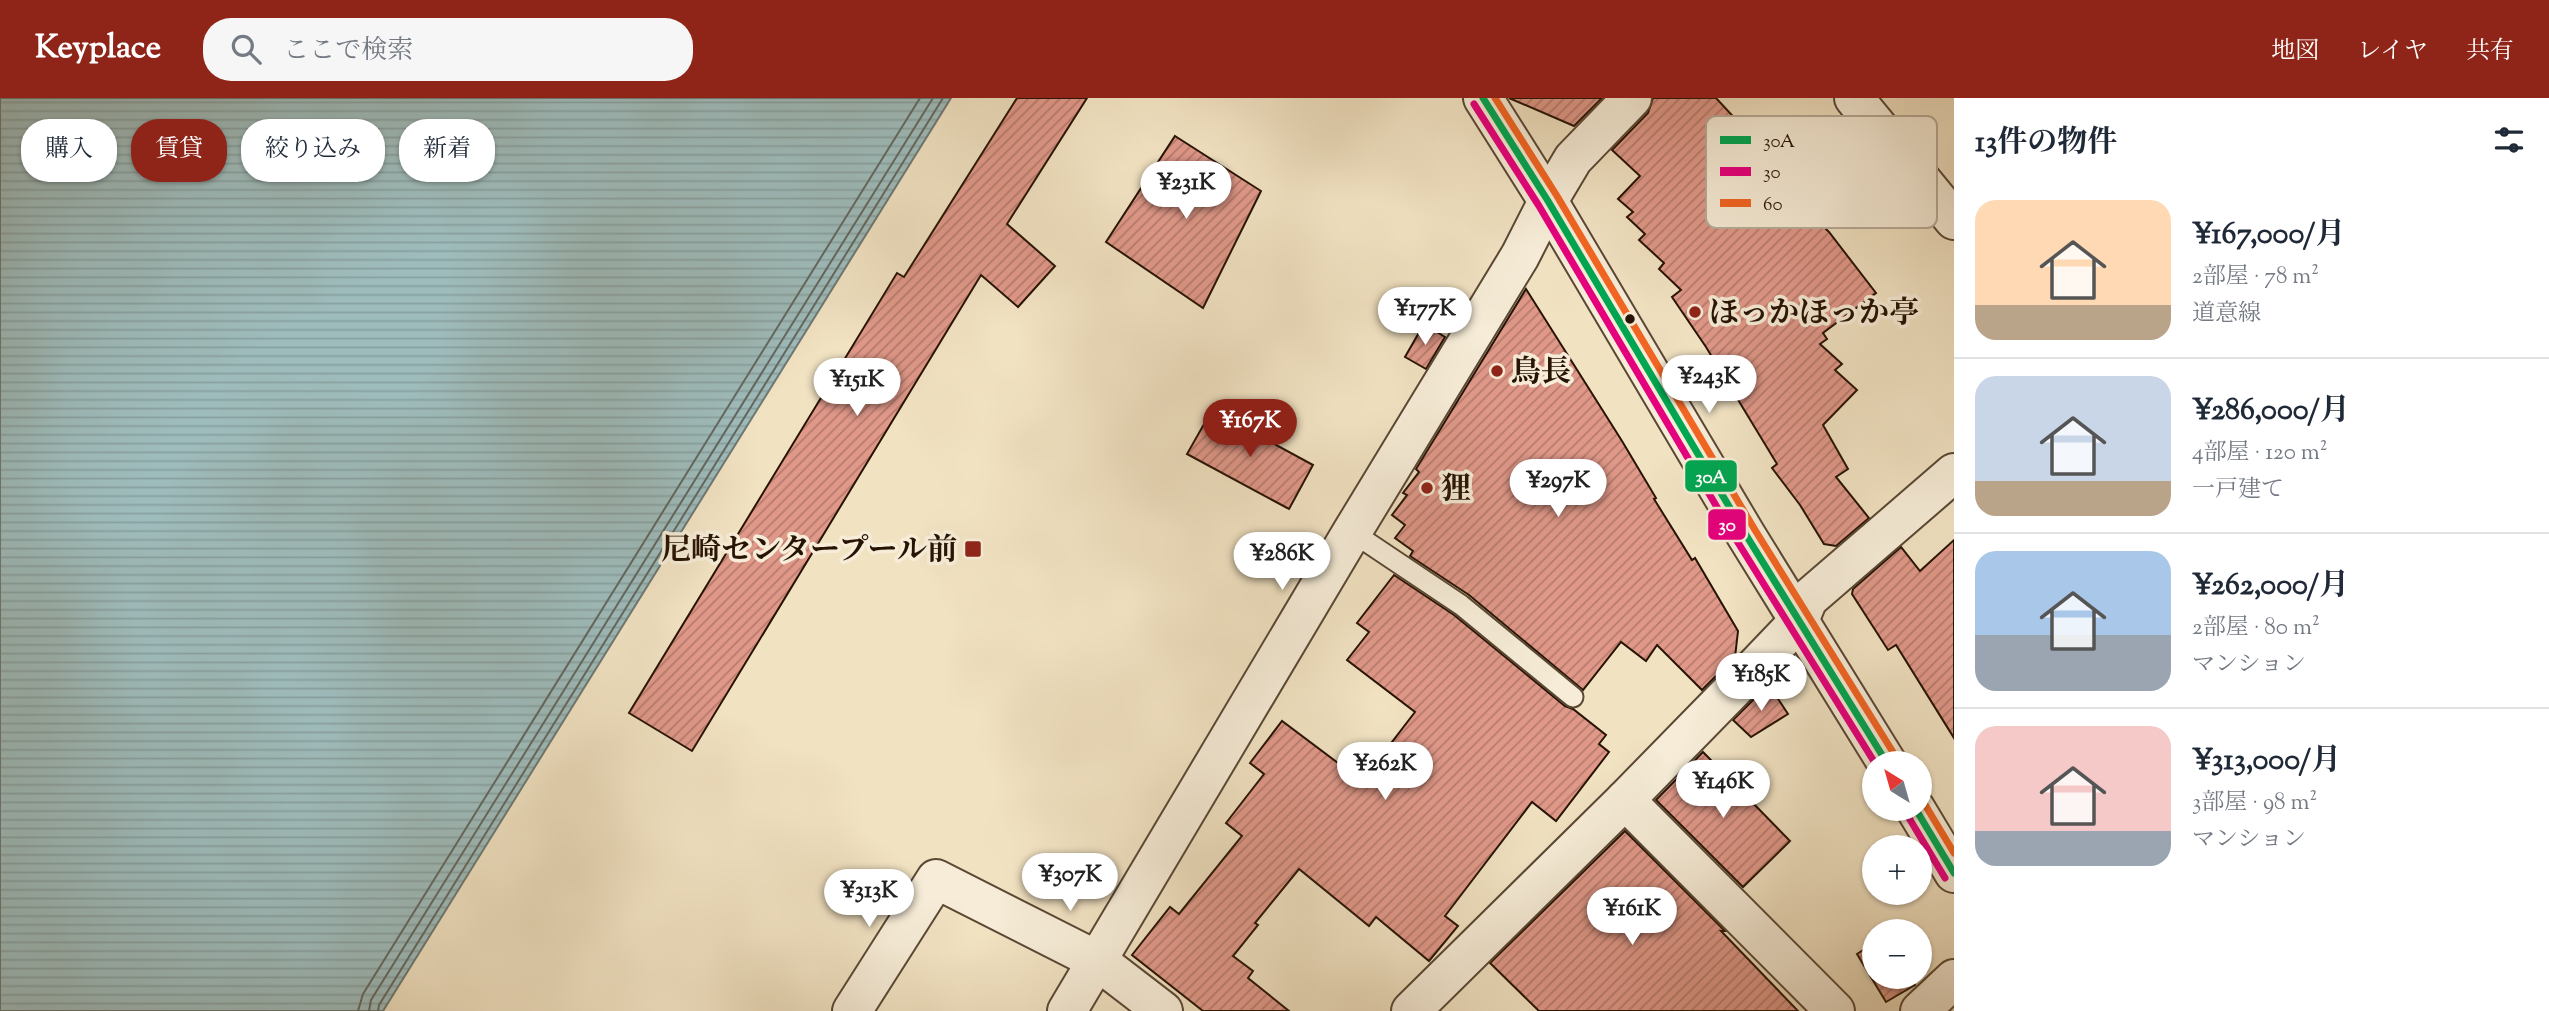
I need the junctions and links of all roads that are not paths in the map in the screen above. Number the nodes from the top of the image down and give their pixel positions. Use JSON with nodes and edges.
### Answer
{"nodes":[{"id":1,"x":1483,"y":98,"type":"edge"},
{"id":2,"x":1632,"y":98,"type":"edge"},
{"id":3,"x":1854,"y":98,"type":"edge"},
{"id":4,"x":1869,"y":116,"type":"edge"},
{"id":5,"x":1937,"y":198,"type":"edge"},
{"id":6,"x":1548,"y":201,"type":"junction"},
{"id":7,"x":1954,"y":219,"type":"edge"},
{"id":8,"x":1954,"y":473,"type":"edge"},
{"id":9,"x":1352,"y":532,"type":"junction"},
{"id":10,"x":1799,"y":621,"type":"junction"},
{"id":11,"x":1573,"y":697,"type":"dead end"},
{"id":12,"x":1880,"y":751,"type":"edge"},
{"id":13,"x":1625,"y":800,"type":"junction"},
{"id":14,"x":1922,"y":821,"type":"edge"},
{"id":15,"x":1954,"y":873,"type":"edge"},
{"id":16,"x":1098,"y":961,"type":"junction"},
{"id":17,"x":1954,"y":979,"type":"edge"},
{"id":18,"x":852,"y":1011,"type":"edge"},
{"id":19,"x":1067,"y":1011,"type":"edge"},
{"id":20,"x":1163,"y":1011,"type":"edge"},
{"id":21,"x":1411,"y":1011,"type":"edge"},
{"id":22,"x":1835,"y":1011,"type":"edge"},
{"id":23,"x":1920,"y":1011,"type":"edge"}],
"edges":[{"from":1,"to":6,"type":"street"},
{"from":2,"to":6,"type":"street"},
{"from":3,"to":4,"type":"street"},
{"from":5,"to":7,"type":"street"},
{"from":6,"to":9,"type":"street"},
{"from":6,"to":10,"type":"street"},
{"from":8,"to":10,"type":"street"},
{"from":9,"to":11,"type":"lane"},
{"from":9,"to":16,"type":"street"},
{"from":10,"to":12,"type":"street"},
{"from":10,"to":13,"type":"street"},
{"from":13,"to":21,"type":"street"},
{"from":13,"to":22,"type":"street"},
{"from":14,"to":15,"type":"street"},
{"from":16,"to":18,"type":"street"},
{"from":16,"to":19,"type":"street"},
{"from":16,"to":20,"type":"street"},
{"from":17,"to":23,"type":"street"}]}
